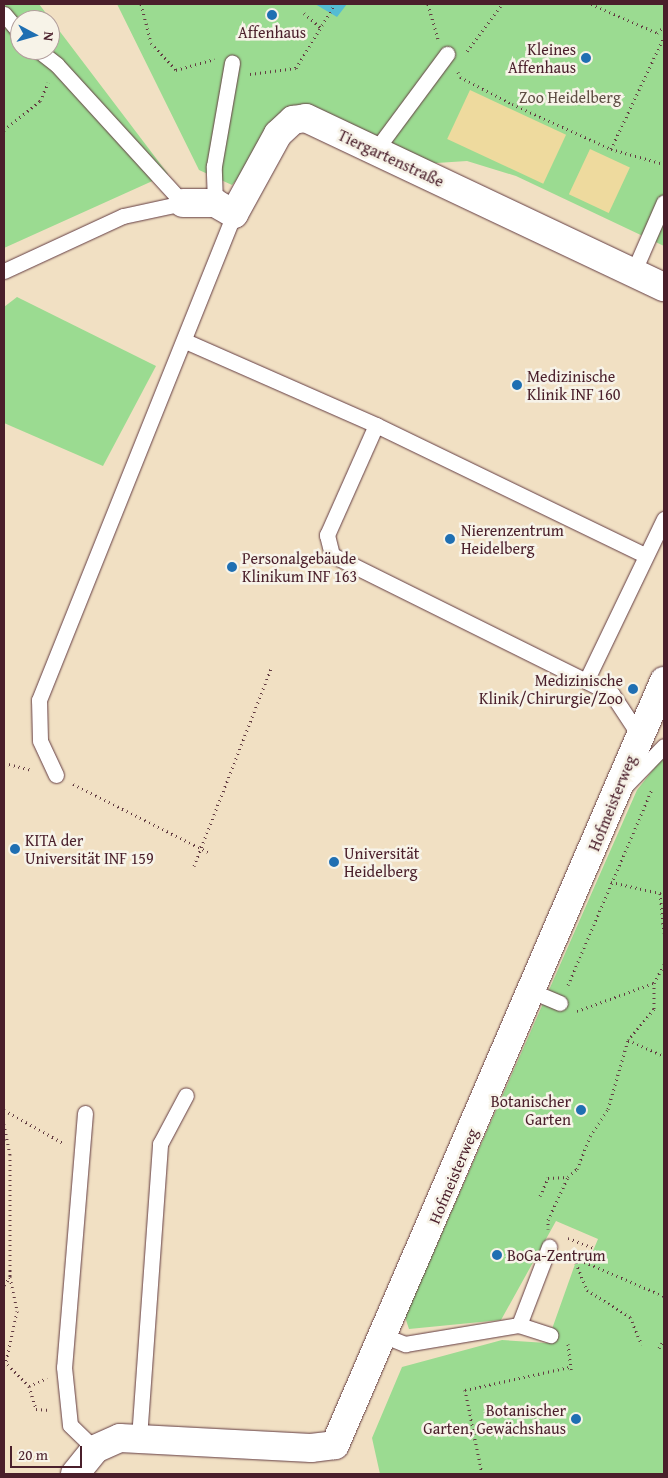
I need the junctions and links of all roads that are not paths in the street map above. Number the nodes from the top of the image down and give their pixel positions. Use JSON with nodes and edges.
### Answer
{"nodes":[{"id":1,"x":455,"y":59,"type":"road end"},
{"id":2,"x":52,"y":60,"type":"edge"},
{"id":3,"x":232,"y":63,"type":"dead end"},
{"id":4,"x":375,"y":151,"type":"junction"},
{"id":5,"x":664,"y":202,"type":"edge"},
{"id":6,"x":183,"y":203,"type":"junction"},
{"id":7,"x":224,"y":208,"type":"junction"},
{"id":8,"x":4,"y":271,"type":"edge"},
{"id":9,"x":633,"y":273,"type":"junction"},
{"id":10,"x":664,"y":286,"type":"edge"},
{"id":11,"x":184,"y":342,"type":"junction"},
{"id":12,"x":376,"y":425,"type":"junction"},
{"id":13,"x":664,"y":519,"type":"edge"},
{"id":14,"x":645,"y":555,"type":"junction"},
{"id":15,"x":586,"y":681,"type":"junction"},
{"id":16,"x":664,"y":681,"type":"edge"},
{"id":17,"x":640,"y":735,"type":"junction"},
{"id":18,"x":664,"y":746,"type":"edge"},
{"id":19,"x":56,"y":775,"type":"road end"},
{"id":20,"x":616,"y":795,"type":"junction"},
{"id":21,"x":534,"y":992,"type":"junction"},
{"id":22,"x":560,"y":1003,"type":"road end"},
{"id":23,"x":186,"y":1095,"type":"dead end"},
{"id":24,"x":85,"y":1113,"type":"dead end"},
{"id":25,"x":549,"y":1247,"type":"road end"},
{"id":26,"x":520,"y":1325,"type":"junction"},
{"id":27,"x":550,"y":1334,"type":"dead end"},
{"id":28,"x":385,"y":1336,"type":"junction"},
{"id":29,"x":139,"y":1438,"type":"junction"},
{"id":30,"x":95,"y":1449,"type":"junction"},
{"id":31,"x":75,"y":1474,"type":"edge"}],
"edges":[{"from":1,"to":4,"type":"lane"},
{"from":2,"to":6,"type":"lane"},
{"from":3,"to":7,"type":"lane"},
{"from":4,"to":7,"type":"street","name":"Tiergartenstraße"},
{"from":4,"to":9,"type":"street","name":"Tiergartenstraße"},
{"from":5,"to":9,"type":"lane"},
{"from":6,"to":7,"type":"street"},
{"from":6,"to":8,"type":"lane"},
{"from":7,"to":11,"type":"lane"},
{"from":9,"to":10,"type":"street","name":"Tiergartenstraße"},
{"from":11,"to":12,"type":"lane"},
{"from":11,"to":19,"type":"lane"},
{"from":12,"to":14,"type":"lane"},
{"from":12,"to":15,"type":"lane"},
{"from":13,"to":14,"type":"lane"},
{"from":14,"to":15,"type":"lane"},
{"from":15,"to":17,"type":"lane"},
{"from":16,"to":17,"type":"street","name":"Hofmeisterweg"},
{"from":17,"to":20,"type":"street","name":"Hofmeisterweg"},
{"from":18,"to":20,"type":"lane"},
{"from":20,"to":21,"type":"street","name":"Hofmeisterweg"},
{"from":21,"to":22,"type":"lane"},
{"from":21,"to":28,"type":"street","name":"Hofmeisterweg"},
{"from":23,"to":29,"type":"lane"},
{"from":24,"to":30,"type":"lane"},
{"from":25,"to":26,"type":"lane"},
{"from":26,"to":27,"type":"lane"},
{"from":26,"to":28,"type":"lane"},
{"from":28,"to":29,"type":"street","name":"Hofmeisterweg"},
{"from":29,"to":30,"type":"street","name":"Hofmeisterweg"},
{"from":30,"to":31,"type":"street"}]}
